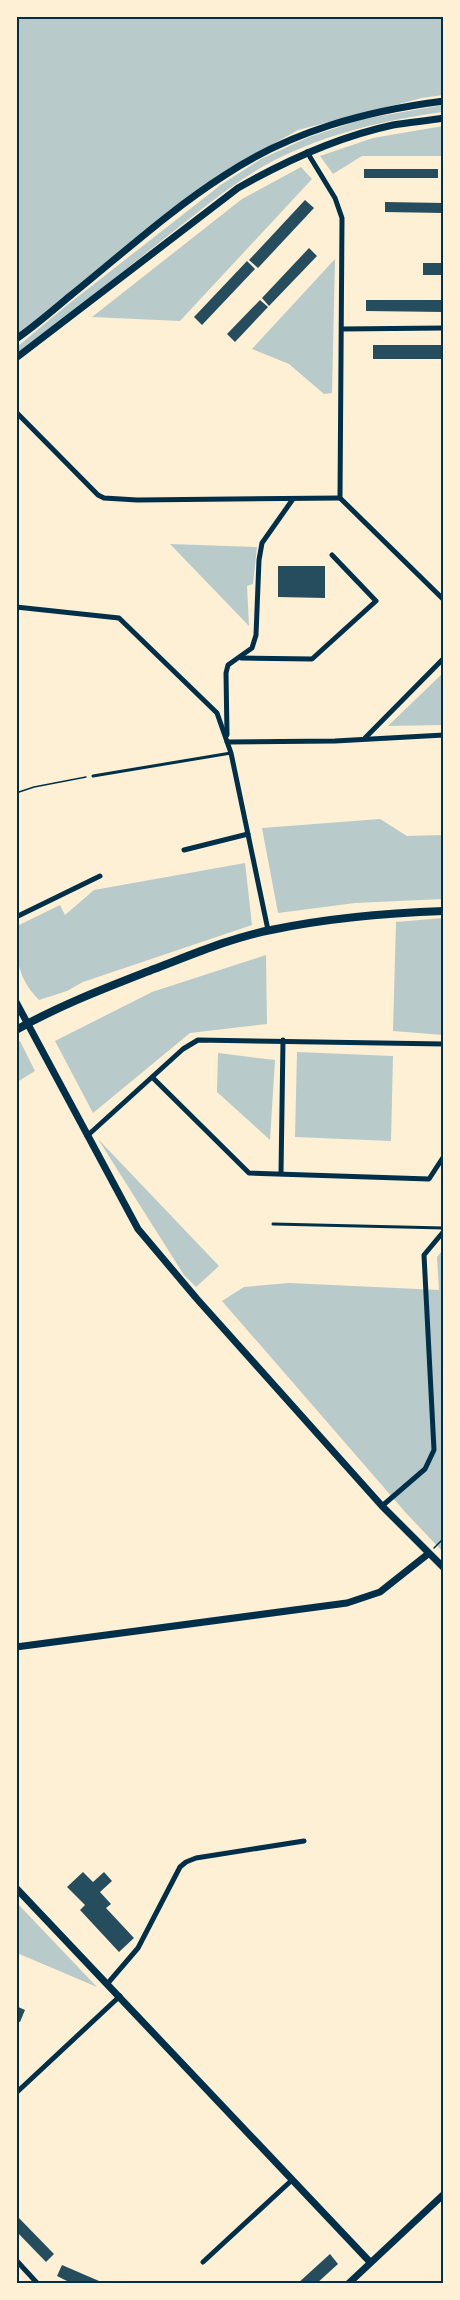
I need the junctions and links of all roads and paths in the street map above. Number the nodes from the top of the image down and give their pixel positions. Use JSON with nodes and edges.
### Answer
{"nodes":[{"id":1,"x":444,"y":101,"type":"edge"},
{"id":2,"x":444,"y":118,"type":"edge"},
{"id":3,"x":307,"y":152,"type":"junction"},
{"id":4,"x":444,"y":328,"type":"edge"},
{"id":5,"x":342,"y":330,"type":"junction"},
{"id":6,"x":16,"y":339,"type":"edge"},
{"id":7,"x":16,"y":358,"type":"edge"},
{"id":8,"x":16,"y":412,"type":"edge"},
{"id":9,"x":340,"y":498,"type":"junction"},
{"id":10,"x":293,"y":499,"type":"junction"},
{"id":11,"x":332,"y":555,"type":"dead end"},
{"id":12,"x":444,"y":600,"type":"edge"},
{"id":13,"x":16,"y":607,"type":"edge"},
{"id":14,"x":241,"y":658,"type":"junction"},
{"id":15,"x":444,"y":658,"type":"edge"},
{"id":16,"x":444,"y":735,"type":"edge"},
{"id":17,"x":365,"y":738,"type":"junction"},
{"id":18,"x":227,"y":742,"type":"junction"},
{"id":19,"x":231,"y":753,"type":"junction"},
{"id":20,"x":93,"y":776,"type":"joint"},
{"id":21,"x":16,"y":793,"type":"edge"},
{"id":22,"x":248,"y":834,"type":"junction"},
{"id":23,"x":184,"y":850,"type":"dead end"},
{"id":24,"x":100,"y":876,"type":"dead end"},
{"id":25,"x":444,"y":911,"type":"edge"},
{"id":26,"x":16,"y":917,"type":"edge"},
{"id":27,"x":268,"y":930,"type":"junction"},
{"id":28,"x":16,"y":1002,"type":"edge"},
{"id":29,"x":27,"y":1024,"type":"junction"},
{"id":30,"x":16,"y":1030,"type":"edge"},
{"id":31,"x":283,"y":1040,"type":"junction"},
{"id":32,"x":444,"y":1044,"type":"edge"},
{"id":33,"x":153,"y":1078,"type":"junction"},
{"id":34,"x":87,"y":1136,"type":"junction"},
{"id":35,"x":444,"y":1156,"type":"edge"},
{"id":36,"x":281,"y":1173,"type":"junction"},
{"id":37,"x":273,"y":1224,"type":"dead end"},
{"id":38,"x":444,"y":1229,"type":"edge"},
{"id":39,"x":382,"y":1506,"type":"junction"},
{"id":40,"x":444,"y":1538,"type":"edge"},
{"id":41,"x":428,"y":1554,"type":"junction"},
{"id":42,"x":444,"y":1569,"type":"edge"},
{"id":43,"x":16,"y":1647,"type":"edge"},
{"id":44,"x":304,"y":1841,"type":"dead end"},
{"id":45,"x":16,"y":1888,"type":"edge"},
{"id":46,"x":108,"y":1983,"type":"junction"},
{"id":47,"x":120,"y":1996,"type":"junction"},
{"id":48,"x":16,"y":2093,"type":"edge"},
{"id":49,"x":292,"y":2180,"type":"junction"},
{"id":50,"x":444,"y":2194,"type":"edge"},
{"id":51,"x":16,"y":2260,"type":"edge"},
{"id":52,"x":203,"y":2262,"type":"dead end"},
{"id":53,"x":370,"y":2262,"type":"junction"},
{"id":54,"x":38,"y":2283,"type":"edge"},
{"id":55,"x":348,"y":2283,"type":"edge"}],
"edges":[{"from":1,"to":6,"type":"street"},
{"from":2,"to":3,"type":"street"},
{"from":3,"to":5,"type":"street"},
{"from":3,"to":7,"type":"street"},
{"from":4,"to":5,"type":"street"},
{"from":5,"to":9,"type":"street"},
{"from":8,"to":10,"type":"street"},
{"from":9,"to":10,"type":"street"},
{"from":9,"to":12,"type":"street"},
{"from":10,"to":14,"type":"street"},
{"from":11,"to":14,"type":"street"},
{"from":13,"to":18,"type":"street"},
{"from":14,"to":18,"type":"street"},
{"from":15,"to":17,"type":"street"},
{"from":16,"to":17,"type":"street"},
{"from":17,"to":18,"type":"street"},
{"from":18,"to":19,"type":"street"},
{"from":19,"to":20,"type":"lane"},
{"from":19,"to":22,"type":"street"},
{"from":20,"to":21,"type":"path"},
{"from":22,"to":23,"type":"street"},
{"from":22,"to":27,"type":"street"},
{"from":24,"to":26,"type":"street"},
{"from":25,"to":27,"type":"main road"},
{"from":27,"to":29,"type":"main road"},
{"from":28,"to":29,"type":"street"},
{"from":29,"to":30,"type":"main road"},
{"from":29,"to":34,"type":"street"},
{"from":31,"to":32,"type":"street"},
{"from":31,"to":33,"type":"street"},
{"from":31,"to":36,"type":"street"},
{"from":33,"to":34,"type":"street"},
{"from":33,"to":36,"type":"street"},
{"from":34,"to":39,"type":"street"},
{"from":35,"to":36,"type":"street"},
{"from":37,"to":38,"type":"lane"},
{"from":38,"to":39,"type":"street"},
{"from":39,"to":41,"type":"street"},
{"from":40,"to":41,"type":"path"},
{"from":41,"to":42,"type":"street"},
{"from":41,"to":43,"type":"street"},
{"from":44,"to":46,"type":"street"},
{"from":45,"to":46,"type":"street"},
{"from":46,"to":47,"type":"street"},
{"from":47,"to":48,"type":"street"},
{"from":47,"to":49,"type":"street"},
{"from":49,"to":52,"type":"street"},
{"from":49,"to":53,"type":"street"},
{"from":50,"to":53,"type":"street"},
{"from":51,"to":54,"type":"street"},
{"from":53,"to":55,"type":"street"}]}
